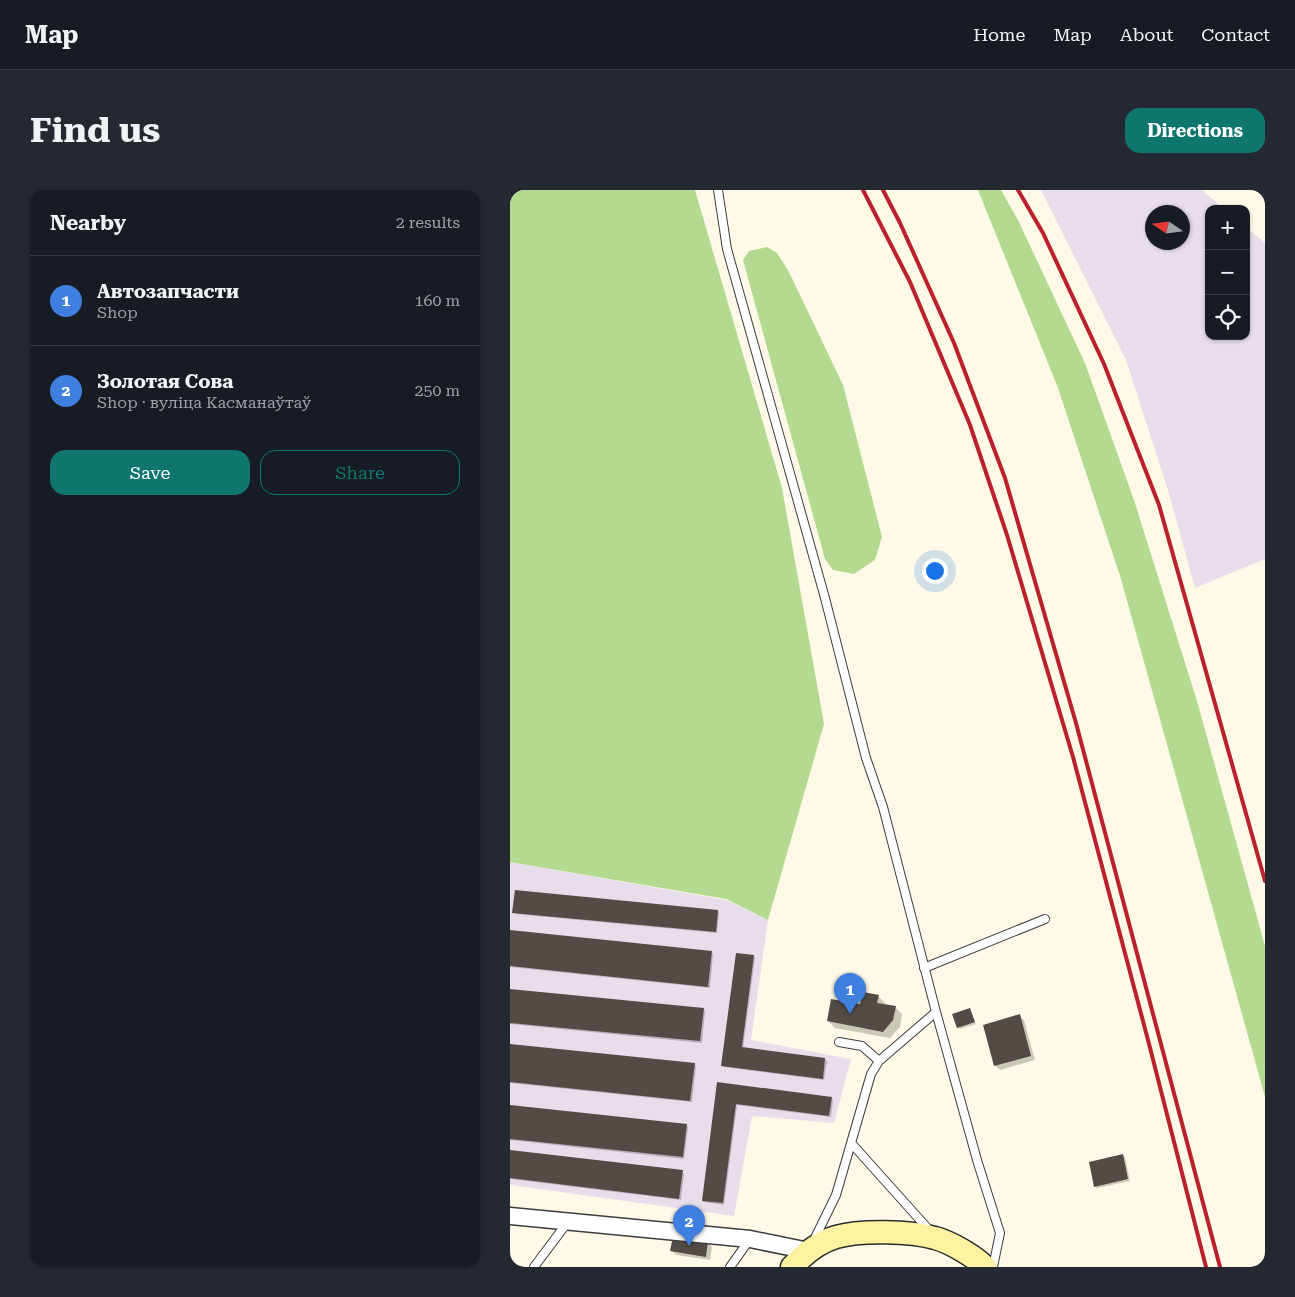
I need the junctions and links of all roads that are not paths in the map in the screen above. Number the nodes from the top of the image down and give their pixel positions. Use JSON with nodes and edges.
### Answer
{"nodes":[{"id":1,"x":718,"y":190,"type":"edge"},
{"id":2,"x":1045,"y":918,"type":"dead end"},
{"id":3,"x":924,"y":968,"type":"junction"},
{"id":4,"x":936,"y":1012,"type":"junction"},
{"id":5,"x":839,"y":1042,"type":"dead end"},
{"id":6,"x":879,"y":1060,"type":"junction"},
{"id":7,"x":852,"y":1144,"type":"junction"},
{"id":8,"x":510,"y":1216,"type":"edge"},
{"id":9,"x":568,"y":1222,"type":"junction"},
{"id":10,"x":936,"y":1238,"type":"junction"},
{"id":11,"x":750,"y":1239,"type":"junction"},
{"id":12,"x":809,"y":1251,"type":"junction"},
{"id":13,"x":534,"y":1267,"type":"edge"},
{"id":14,"x":730,"y":1267,"type":"edge"},
{"id":15,"x":792,"y":1267,"type":"edge"},
{"id":16,"x":985,"y":1267,"type":"edge"},
{"id":17,"x":992,"y":1267,"type":"edge"}],
"edges":[{"from":1,"to":3,"type":"lane"},
{"from":2,"to":3,"type":"lane"},
{"from":3,"to":4,"type":"lane"},
{"from":4,"to":6,"type":"lane"},
{"from":4,"to":17,"type":"lane"},
{"from":5,"to":6,"type":"lane"},
{"from":6,"to":7,"type":"lane"},
{"from":7,"to":10,"type":"lane"},
{"from":7,"to":12,"type":"lane"},
{"from":8,"to":9,"type":"street"},
{"from":9,"to":11,"type":"street"},
{"from":9,"to":13,"type":"lane"},
{"from":10,"to":12,"type":"street"},
{"from":10,"to":16,"type":"street"},
{"from":11,"to":12,"type":"street"},
{"from":11,"to":14,"type":"lane"},
{"from":12,"to":15,"type":"street"}]}
